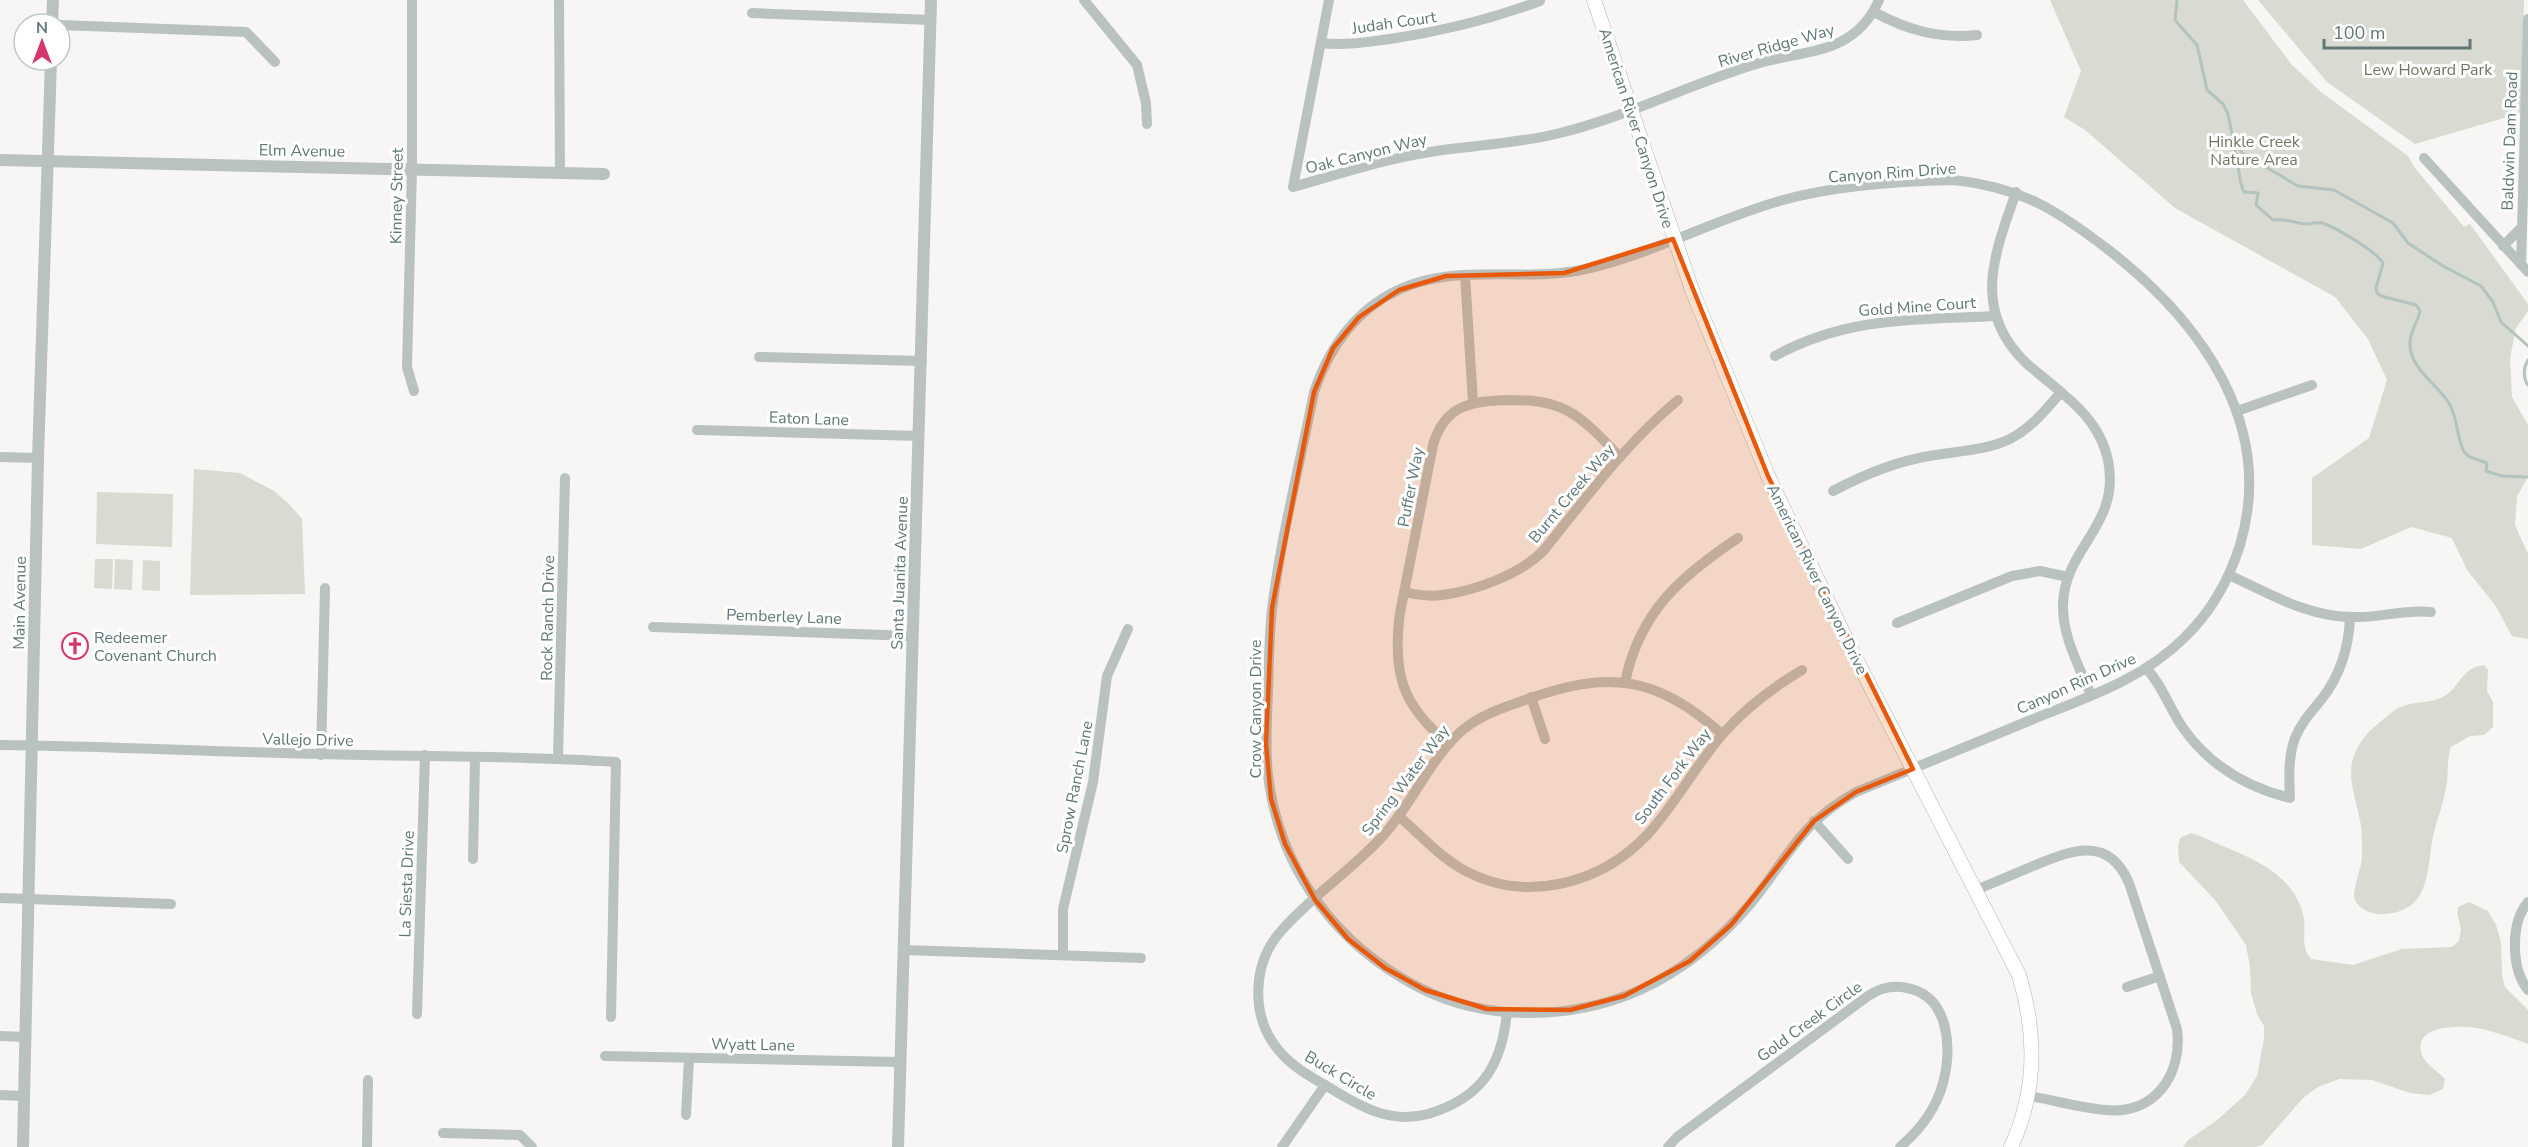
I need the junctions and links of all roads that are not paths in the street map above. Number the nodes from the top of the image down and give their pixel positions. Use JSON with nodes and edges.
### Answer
{"nodes":[{"id":1,"x":412,"y":0,"type":"edge"},
{"id":2,"x":559,"y":0,"type":"edge"},
{"id":3,"x":932,"y":0,"type":"edge"},
{"id":4,"x":1084,"y":0,"type":"edge"},
{"id":5,"x":1329,"y":0,"type":"edge"},
{"id":6,"x":1594,"y":0,"type":"edge"},
{"id":7,"x":1879,"y":0,"type":"edge"},
{"id":8,"x":1540,"y":1,"type":"edge"},
{"id":9,"x":1874,"y":12,"type":"junction"},
{"id":10,"x":752,"y":14,"type":"dead end"},
{"id":11,"x":2528,"y":19,"type":"edge"},
{"id":12,"x":931,"y":20,"type":"junction"},
{"id":13,"x":72,"y":25,"type":"edge"},
{"id":14,"x":1977,"y":35,"type":"dead end"},
{"id":15,"x":1321,"y":43,"type":"junction"},
{"id":16,"x":274,"y":62,"type":"dead end"},
{"id":17,"x":51,"y":72,"type":"edge"},
{"id":18,"x":1630,"y":110,"type":"junction"},
{"id":19,"x":2526,"y":123,"type":"edge"},
{"id":20,"x":1147,"y":124,"type":"dead end"},
{"id":21,"x":2424,"y":158,"type":"dead end"},
{"id":22,"x":0,"y":160,"type":"edge"},
{"id":23,"x":48,"y":161,"type":"junction"},
{"id":24,"x":412,"y":168,"type":"junction"},
{"id":25,"x":560,"y":173,"type":"junction"},
{"id":26,"x":604,"y":174,"type":"dead end"},
{"id":27,"x":2016,"y":192,"type":"junction"},
{"id":28,"x":2522,"y":227,"type":"junction"},
{"id":29,"x":1673,"y":239,"type":"junction"},
{"id":30,"x":2503,"y":246,"type":"junction"},
{"id":31,"x":2524,"y":268,"type":"edge"},
{"id":32,"x":1465,"y":275,"type":"junction"},
{"id":33,"x":1996,"y":316,"type":"junction"},
{"id":34,"x":759,"y":357,"type":"dead end"},
{"id":35,"x":1775,"y":357,"type":"dead end"},
{"id":36,"x":922,"y":362,"type":"junction"},
{"id":37,"x":2312,"y":385,"type":"dead end"},
{"id":38,"x":414,"y":391,"type":"dead end"},
{"id":39,"x":2061,"y":392,"type":"junction"},
{"id":40,"x":1678,"y":400,"type":"dead end"},
{"id":41,"x":1473,"y":402,"type":"junction"},
{"id":42,"x":2236,"y":411,"type":"junction"},
{"id":43,"x":697,"y":430,"type":"dead end"},
{"id":44,"x":920,"y":436,"type":"junction"},
{"id":45,"x":0,"y":457,"type":"edge"},
{"id":46,"x":1620,"y":457,"type":"junction"},
{"id":47,"x":38,"y":458,"type":"junction"},
{"id":48,"x":565,"y":478,"type":"dead end"},
{"id":49,"x":1833,"y":491,"type":"dead end"},
{"id":50,"x":1738,"y":538,"type":"dead end"},
{"id":51,"x":2229,"y":575,"type":"junction"},
{"id":52,"x":2068,"y":577,"type":"junction"},
{"id":53,"x":325,"y":588,"type":"dead end"},
{"id":54,"x":1404,"y":592,"type":"junction"},
{"id":55,"x":2431,"y":612,"type":"dead end"},
{"id":56,"x":2350,"y":617,"type":"junction"},
{"id":57,"x":1897,"y":623,"type":"dead end"},
{"id":58,"x":653,"y":627,"type":"dead end"},
{"id":59,"x":1128,"y":629,"type":"dead end"},
{"id":60,"x":913,"y":636,"type":"junction"},
{"id":61,"x":2146,"y":668,"type":"junction"},
{"id":62,"x":1802,"y":670,"type":"dead end"},
{"id":63,"x":1625,"y":683,"type":"junction"},
{"id":64,"x":2091,"y":695,"type":"junction"},
{"id":65,"x":1531,"y":697,"type":"junction"},
{"id":66,"x":1722,"y":734,"type":"junction"},
{"id":67,"x":1545,"y":739,"type":"dead end"},
{"id":68,"x":1449,"y":744,"type":"junction"},
{"id":69,"x":0,"y":745,"type":"edge"},
{"id":70,"x":33,"y":745,"type":"junction"},
{"id":71,"x":321,"y":754,"type":"junction"},
{"id":72,"x":424,"y":755,"type":"junction"},
{"id":73,"x":475,"y":758,"type":"junction"},
{"id":74,"x":558,"y":758,"type":"junction"},
{"id":75,"x":1913,"y":769,"type":"junction"},
{"id":76,"x":1399,"y":816,"type":"junction"},
{"id":77,"x":1814,"y":821,"type":"junction"},
{"id":78,"x":473,"y":859,"type":"dead end"},
{"id":79,"x":1848,"y":859,"type":"dead end"},
{"id":80,"x":1976,"y":890,"type":"junction"},
{"id":81,"x":0,"y":898,"type":"edge"},
{"id":82,"x":30,"y":899,"type":"junction"},
{"id":83,"x":1315,"y":900,"type":"junction"},
{"id":84,"x":2528,"y":902,"type":"edge"},
{"id":85,"x":171,"y":904,"type":"dead end"},
{"id":86,"x":903,"y":950,"type":"junction"},
{"id":87,"x":1063,"y":954,"type":"junction"},
{"id":88,"x":1141,"y":958,"type":"dead end"},
{"id":89,"x":2160,"y":976,"type":"junction"},
{"id":90,"x":2127,"y":987,"type":"dead end"},
{"id":91,"x":2528,"y":990,"type":"edge"},
{"id":92,"x":1507,"y":1012,"type":"junction"},
{"id":93,"x":417,"y":1014,"type":"dead end"},
{"id":94,"x":611,"y":1017,"type":"dead end"},
{"id":95,"x":0,"y":1036,"type":"edge"},
{"id":96,"x":26,"y":1037,"type":"junction"},
{"id":97,"x":605,"y":1056,"type":"dead end"},
{"id":98,"x":689,"y":1058,"type":"junction"},
{"id":99,"x":899,"y":1062,"type":"junction"},
{"id":100,"x":368,"y":1080,"type":"dead end"},
{"id":101,"x":1325,"y":1085,"type":"junction"},
{"id":102,"x":0,"y":1095,"type":"edge"},
{"id":103,"x":2029,"y":1095,"type":"junction"},
{"id":104,"x":24,"y":1096,"type":"junction"},
{"id":105,"x":686,"y":1115,"type":"dead end"},
{"id":106,"x":444,"y":1133,"type":"dead end"},
{"id":107,"x":23,"y":1147,"type":"edge"},
{"id":108,"x":367,"y":1147,"type":"edge"},
{"id":109,"x":532,"y":1147,"type":"edge"},
{"id":110,"x":898,"y":1147,"type":"edge"},
{"id":111,"x":1282,"y":1147,"type":"edge"},
{"id":112,"x":1668,"y":1147,"type":"edge"},
{"id":113,"x":1900,"y":1147,"type":"edge"},
{"id":114,"x":2012,"y":1147,"type":"edge"}],
"edges":[{"from":1,"to":24,"type":"street","name":"Kinney Street"},
{"from":2,"to":25,"type":"street"},
{"from":3,"to":12,"type":"street","name":"Santa Juanita Avenue"},
{"from":4,"to":20,"type":"street"},
{"from":5,"to":15,"type":"street","name":"Oak Canyon Way"},
{"from":6,"to":18,"type":"main road","name":"American River Canyon Drive"},
{"from":7,"to":9,"type":"street","name":"River Ridge Way"},
{"from":8,"to":15,"type":"street","name":"Judah Court"},
{"from":9,"to":14,"type":"street"},
{"from":9,"to":18,"type":"street","name":"River Ridge Way"},
{"from":10,"to":12,"type":"street"},
{"from":11,"to":19,"type":"street","name":"Baldwin Dam Road"},
{"from":12,"to":36,"type":"street","name":"Santa Juanita Avenue"},
{"from":13,"to":16,"type":"street"},
{"from":15,"to":18,"type":"street","name":"Oak Canyon Way"},
{"from":17,"to":23,"type":"street","name":"Main Avenue"},
{"from":18,"to":29,"type":"main road","name":"American River Canyon Drive"},
{"from":19,"to":28,"type":"street","name":"Baldwin Dam Road"},
{"from":21,"to":30,"type":"street"},
{"from":22,"to":23,"type":"street","name":"Elm Avenue"},
{"from":23,"to":24,"type":"street","name":"Elm Avenue"},
{"from":23,"to":47,"type":"street","name":"Main Avenue"},
{"from":24,"to":25,"type":"street","name":"Elm Avenue"},
{"from":24,"to":38,"type":"street","name":"Kinney Street"},
{"from":25,"to":26,"type":"street","name":"Elm Avenue"},
{"from":27,"to":29,"type":"street","name":"Canyon Rim Drive"},
{"from":27,"to":33,"type":"street"},
{"from":27,"to":42,"type":"street","name":"Canyon Rim Drive"},
{"from":28,"to":30,"type":"street","name":"Baldwin Dam Road"},
{"from":28,"to":31,"type":"street","name":"Baldwin Dam Road"},
{"from":29,"to":32,"type":"street","name":"Crow Canyon Drive"},
{"from":29,"to":75,"type":"main road","name":"American River Canyon Drive"},
{"from":30,"to":31,"type":"street"},
{"from":32,"to":41,"type":"street"},
{"from":32,"to":83,"type":"street","name":"Crow Canyon Drive"},
{"from":33,"to":35,"type":"street","name":"Gold Mine Court"},
{"from":33,"to":39,"type":"street"},
{"from":34,"to":36,"type":"street"},
{"from":36,"to":44,"type":"street","name":"Santa Juanita Avenue"},
{"from":37,"to":42,"type":"street"},
{"from":39,"to":49,"type":"street"},
{"from":39,"to":52,"type":"street"},
{"from":40,"to":46,"type":"street","name":"Burnt Creek Way"},
{"from":41,"to":46,"type":"street","name":"Puffer Way"},
{"from":41,"to":54,"type":"street","name":"Puffer Way"},
{"from":42,"to":51,"type":"street","name":"Canyon Rim Drive"},
{"from":43,"to":44,"type":"street","name":"Eaton Lane"},
{"from":44,"to":60,"type":"street","name":"Santa Juanita Avenue"},
{"from":45,"to":47,"type":"street"},
{"from":46,"to":54,"type":"street","name":"Burnt Creek Way"},
{"from":47,"to":70,"type":"street","name":"Main Avenue"},
{"from":48,"to":74,"type":"street","name":"Rock Ranch Drive"},
{"from":50,"to":63,"type":"street"},
{"from":51,"to":56,"type":"street"},
{"from":51,"to":61,"type":"street","name":"Canyon Rim Drive"},
{"from":52,"to":57,"type":"street"},
{"from":52,"to":64,"type":"street"},
{"from":53,"to":71,"type":"street"},
{"from":54,"to":68,"type":"street","name":"Puffer Way"},
{"from":55,"to":56,"type":"street"},
{"from":56,"to":61,"type":"street"},
{"from":58,"to":60,"type":"street","name":"Pemberley Lane"},
{"from":59,"to":87,"type":"street","name":"Sprow Ranch Lane"},
{"from":60,"to":86,"type":"street","name":"Santa Juanita Avenue"},
{"from":61,"to":64,"type":"street","name":"Canyon Rim Drive"},
{"from":62,"to":66,"type":"street","name":"South Fork Way"},
{"from":63,"to":65,"type":"street","name":"Spring Water Way"},
{"from":63,"to":66,"type":"street","name":"Spring Water Way"},
{"from":64,"to":75,"type":"street","name":"Canyon Rim Drive"},
{"from":65,"to":67,"type":"street"},
{"from":65,"to":68,"type":"street","name":"Spring Water Way"},
{"from":66,"to":76,"type":"street","name":"South Fork Way"},
{"from":68,"to":76,"type":"street","name":"Spring Water Way"},
{"from":69,"to":70,"type":"street","name":"Vallejo Drive"},
{"from":70,"to":71,"type":"street","name":"Vallejo Drive"},
{"from":70,"to":82,"type":"street","name":"Main Avenue"},
{"from":71,"to":72,"type":"street","name":"Vallejo Drive"},
{"from":72,"to":73,"type":"street","name":"Vallejo Drive"},
{"from":72,"to":93,"type":"street","name":"La Siesta Drive"},
{"from":73,"to":74,"type":"street","name":"Vallejo Drive"},
{"from":73,"to":78,"type":"street"},
{"from":74,"to":94,"type":"street","name":"Vallejo Drive"},
{"from":75,"to":77,"type":"street","name":"Crow Canyon Drive"},
{"from":75,"to":80,"type":"main road","name":"American River Canyon Drive"},
{"from":76,"to":83,"type":"street","name":"Spring Water Way"},
{"from":77,"to":79,"type":"street"},
{"from":77,"to":92,"type":"street","name":"Crow Canyon Drive"},
{"from":80,"to":89,"type":"street"},
{"from":80,"to":103,"type":"main road","name":"American River Canyon Drive"},
{"from":81,"to":82,"type":"street"},
{"from":82,"to":85,"type":"street"},
{"from":82,"to":96,"type":"street","name":"Main Avenue"},
{"from":83,"to":92,"type":"street","name":"Crow Canyon Drive"},
{"from":83,"to":101,"type":"street","name":"Buck Circle"},
{"from":84,"to":91,"type":"street"},
{"from":86,"to":87,"type":"street"},
{"from":86,"to":99,"type":"street","name":"Santa Juanita Avenue"},
{"from":87,"to":88,"type":"street"},
{"from":89,"to":90,"type":"street"},
{"from":89,"to":103,"type":"street"},
{"from":92,"to":101,"type":"street","name":"Buck Circle"},
{"from":95,"to":96,"type":"street"},
{"from":96,"to":104,"type":"street","name":"Main Avenue"},
{"from":97,"to":98,"type":"street","name":"Wyatt Lane"},
{"from":98,"to":99,"type":"street","name":"Wyatt Lane"},
{"from":98,"to":105,"type":"street"},
{"from":99,"to":110,"type":"street","name":"Santa Juanita Avenue"},
{"from":100,"to":108,"type":"street"},
{"from":101,"to":111,"type":"street"},
{"from":102,"to":104,"type":"street"},
{"from":103,"to":114,"type":"main road","name":"American River Canyon Drive"},
{"from":104,"to":107,"type":"street","name":"Main Avenue"},
{"from":106,"to":109,"type":"street"},
{"from":112,"to":113,"type":"street","name":"Gold Creek Circle"}]}
